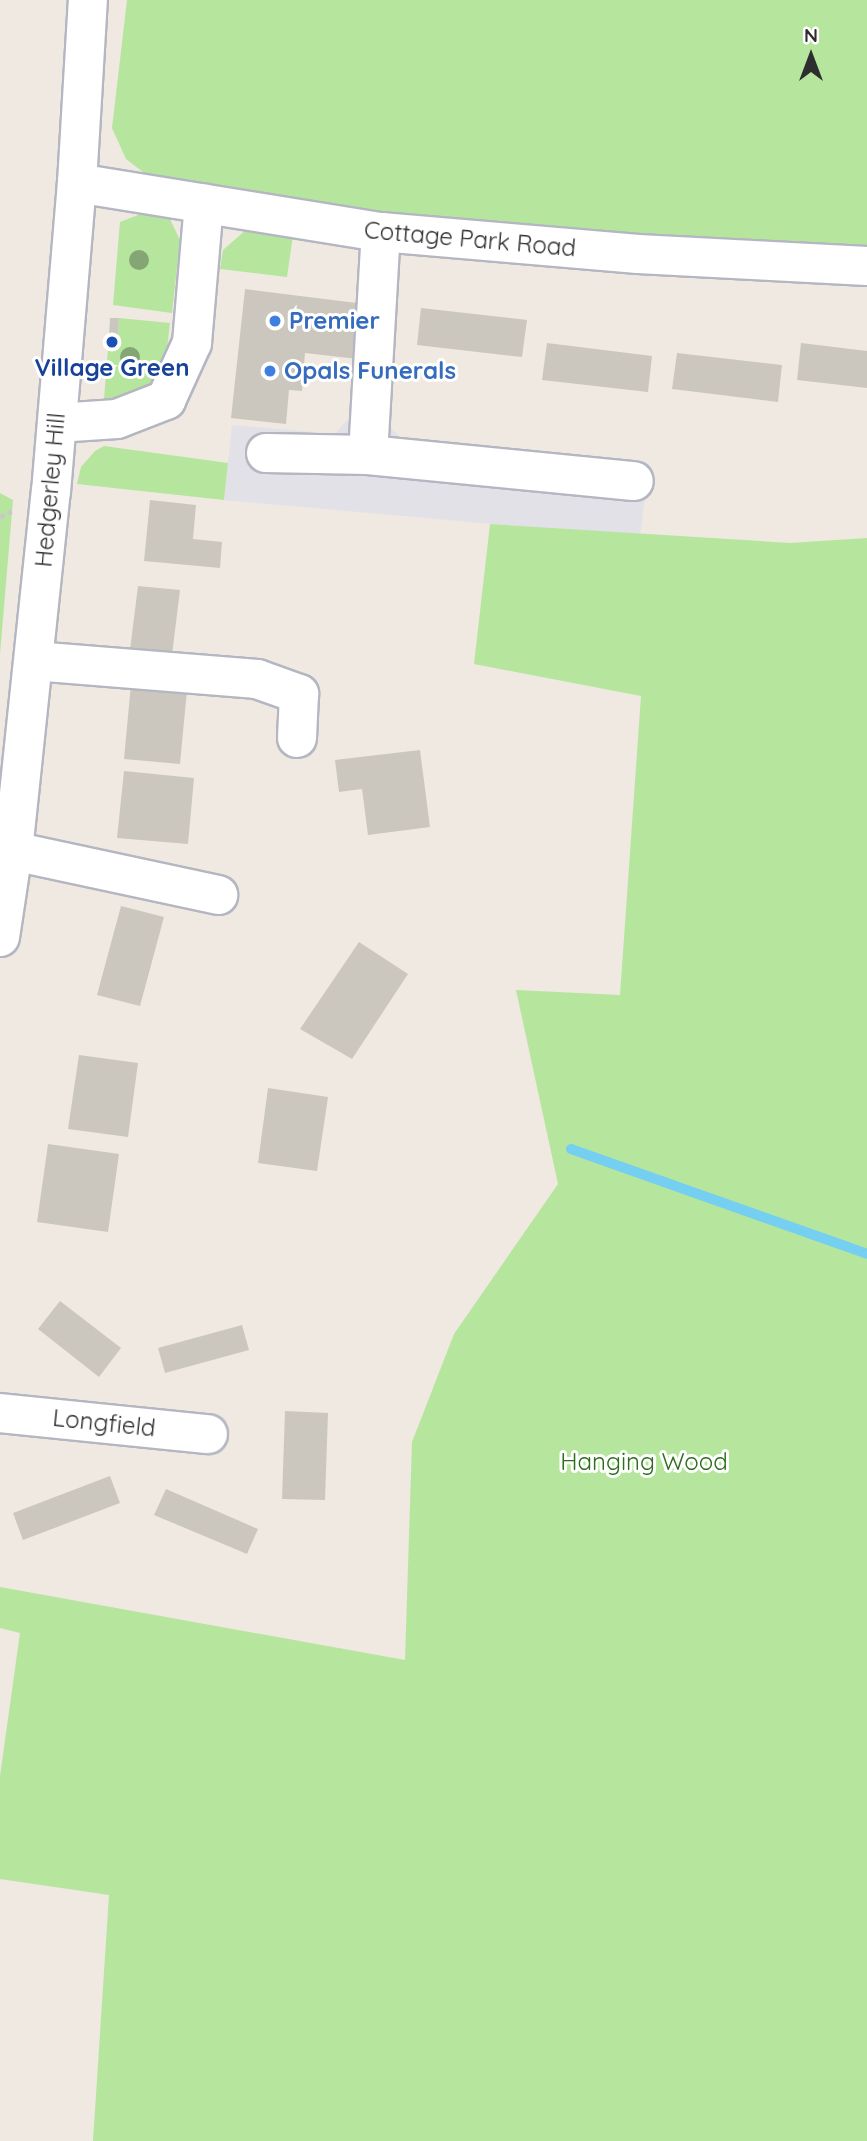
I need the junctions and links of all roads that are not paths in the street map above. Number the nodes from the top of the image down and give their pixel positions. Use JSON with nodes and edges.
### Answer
{"nodes":[{"id":1,"x":88,"y":0,"type":"edge"},
{"id":2,"x":77,"y":183,"type":"junction"},
{"id":3,"x":204,"y":204,"type":"junction"},
{"id":4,"x":381,"y":232,"type":"junction"},
{"id":5,"x":867,"y":266,"type":"edge"},
{"id":6,"x":57,"y":423,"type":"junction"},
{"id":7,"x":267,"y":453,"type":"dead end"},
{"id":8,"x":368,"y":455,"type":"junction"},
{"id":9,"x":634,"y":481,"type":"dead end"},
{"id":10,"x":34,"y":661,"type":"junction"},
{"id":11,"x":297,"y":738,"type":"dead end"},
{"id":12,"x":13,"y":851,"type":"junction"},
{"id":13,"x":218,"y":895,"type":"dead end"},
{"id":14,"x":0,"y":937,"type":"edge"},
{"id":15,"x":0,"y":1413,"type":"edge"},
{"id":16,"x":208,"y":1434,"type":"dead end"}],
"edges":[{"from":1,"to":2,"type":"street","name":"Hedgerley Hill"},
{"from":2,"to":3,"type":"street","name":"Cottage Park Road"},
{"from":2,"to":6,"type":"street","name":"Hedgerley Hill"},
{"from":3,"to":4,"type":"street","name":"Cottage Park Road"},
{"from":3,"to":6,"type":"street"},
{"from":4,"to":5,"type":"street","name":"Cottage Park Road"},
{"from":4,"to":8,"type":"street"},
{"from":6,"to":10,"type":"street","name":"Hedgerley Hill"},
{"from":7,"to":8,"type":"street"},
{"from":8,"to":9,"type":"street"},
{"from":10,"to":11,"type":"street"},
{"from":10,"to":12,"type":"street","name":"Hedgerley Hill"},
{"from":12,"to":13,"type":"street"},
{"from":12,"to":14,"type":"street","name":"Hedgerley Hill"},
{"from":15,"to":16,"type":"street","name":"Longfield"}]}
